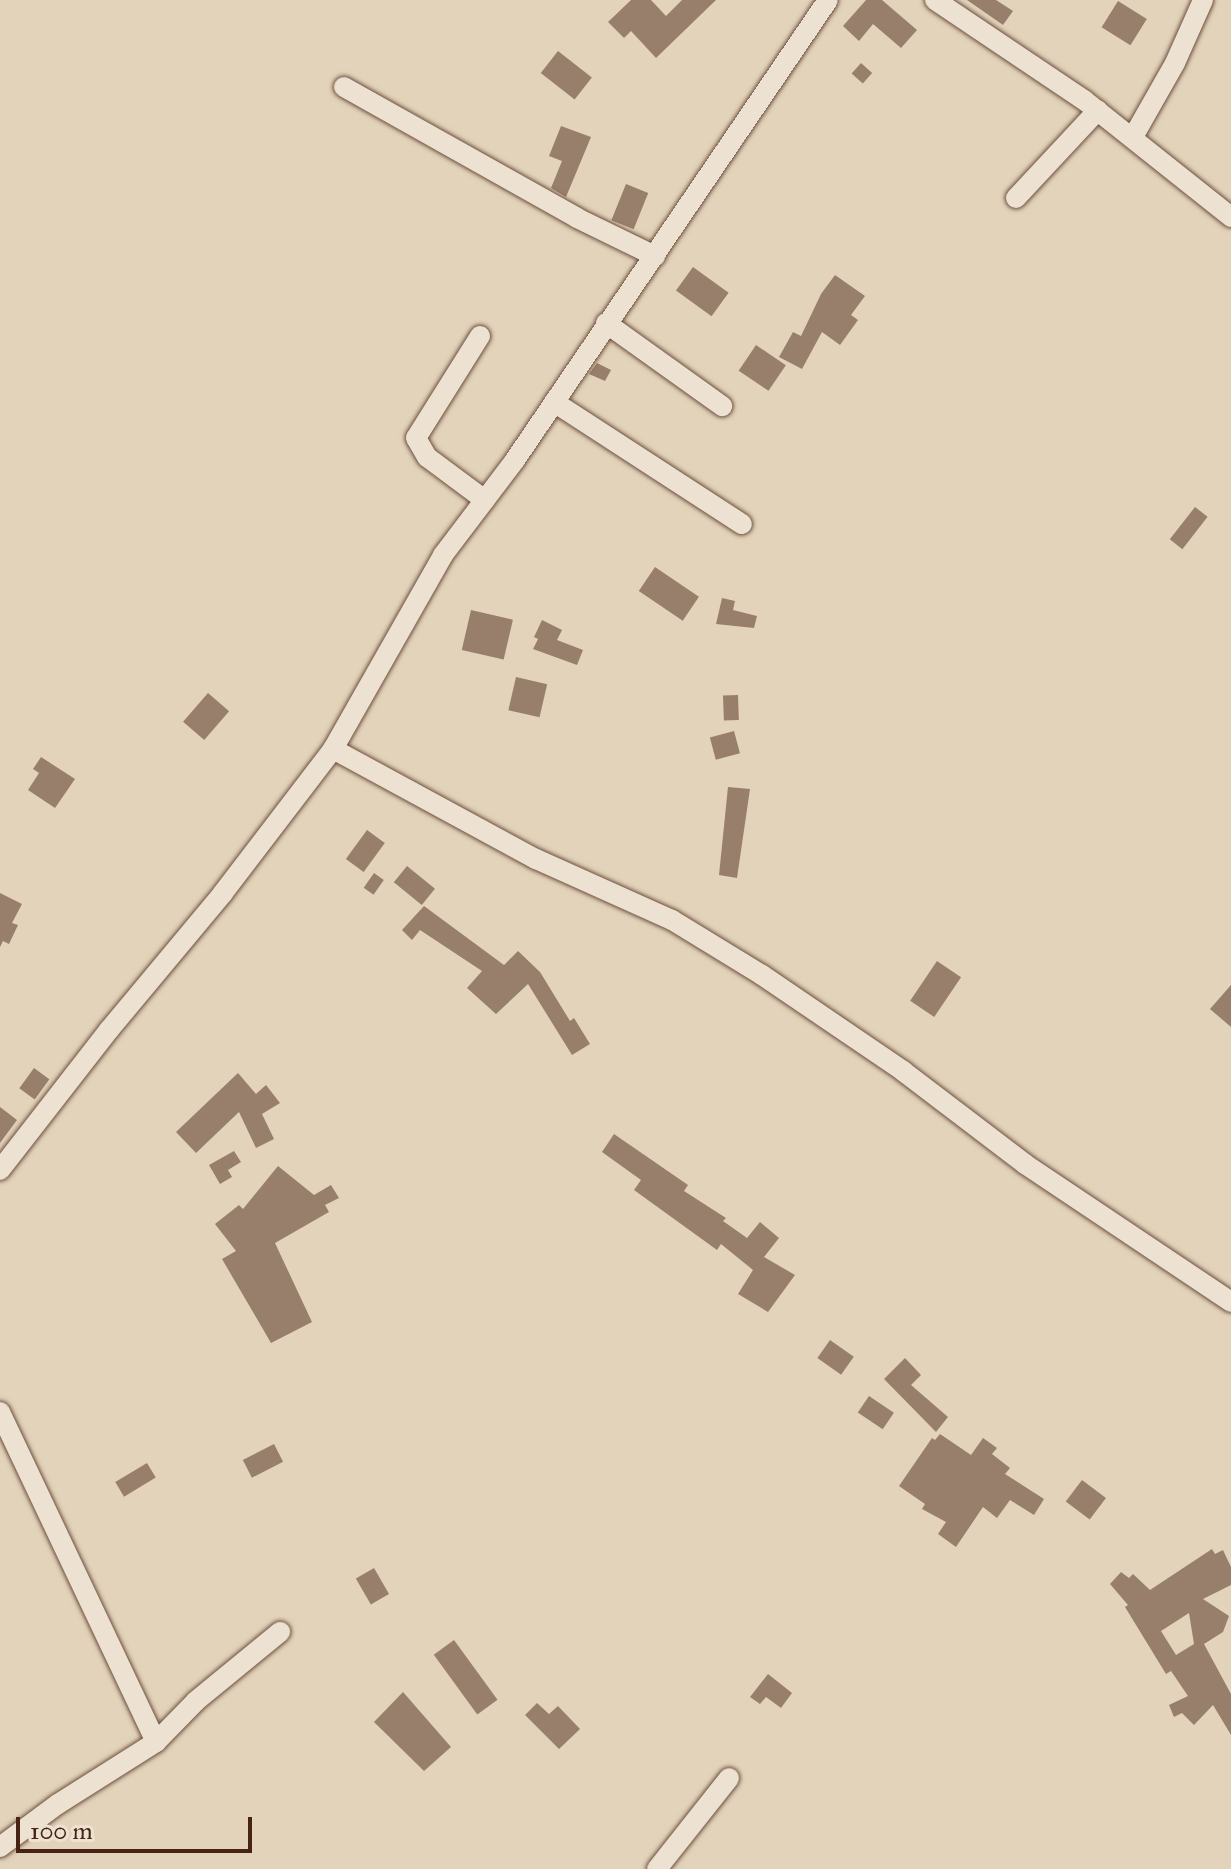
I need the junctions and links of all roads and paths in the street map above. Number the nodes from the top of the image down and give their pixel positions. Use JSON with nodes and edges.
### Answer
{"nodes":[{"id":1,"x":828,"y":0,"type":"edge"},
{"id":2,"x":935,"y":0,"type":"edge"},
{"id":3,"x":1203,"y":0,"type":"edge"},
{"id":4,"x":344,"y":87,"type":"dead end"},
{"id":5,"x":1098,"y":110,"type":"junction"},
{"id":6,"x":1133,"y":137,"type":"junction"},
{"id":7,"x":1016,"y":198,"type":"dead end"},
{"id":8,"x":1231,"y":217,"type":"edge"},
{"id":9,"x":655,"y":256,"type":"junction"},
{"id":10,"x":606,"y":323,"type":"junction"},
{"id":11,"x":480,"y":336,"type":"dead end"},
{"id":12,"x":554,"y":402,"type":"junction"},
{"id":13,"x":722,"y":406,"type":"dead end"},
{"id":14,"x":485,"y":500,"type":"junction"},
{"id":15,"x":742,"y":524,"type":"dead end"},
{"id":16,"x":333,"y":749,"type":"junction"},
{"id":17,"x":0,"y":1170,"type":"edge"},
{"id":18,"x":1231,"y":1302,"type":"edge"},
{"id":19,"x":0,"y":1412,"type":"edge"},
{"id":20,"x":280,"y":1632,"type":"dead end"},
{"id":21,"x":156,"y":1742,"type":"junction"},
{"id":22,"x":729,"y":1778,"type":"dead end"},
{"id":23,"x":0,"y":1847,"type":"edge"},
{"id":24,"x":657,"y":1869,"type":"edge"}],
"edges":[{"from":1,"to":9,"type":"street"},
{"from":2,"to":5,"type":"street"},
{"from":3,"to":6,"type":"street"},
{"from":4,"to":9,"type":"street"},
{"from":5,"to":6,"type":"street"},
{"from":5,"to":7,"type":"street"},
{"from":6,"to":8,"type":"street"},
{"from":9,"to":10,"type":"street"},
{"from":10,"to":12,"type":"street"},
{"from":10,"to":13,"type":"street"},
{"from":11,"to":14,"type":"street"},
{"from":12,"to":14,"type":"street"},
{"from":12,"to":15,"type":"street"},
{"from":14,"to":16,"type":"street"},
{"from":16,"to":17,"type":"street"},
{"from":16,"to":18,"type":"street"},
{"from":19,"to":21,"type":"street"},
{"from":20,"to":21,"type":"street"},
{"from":21,"to":23,"type":"street"},
{"from":22,"to":24,"type":"street"}]}
